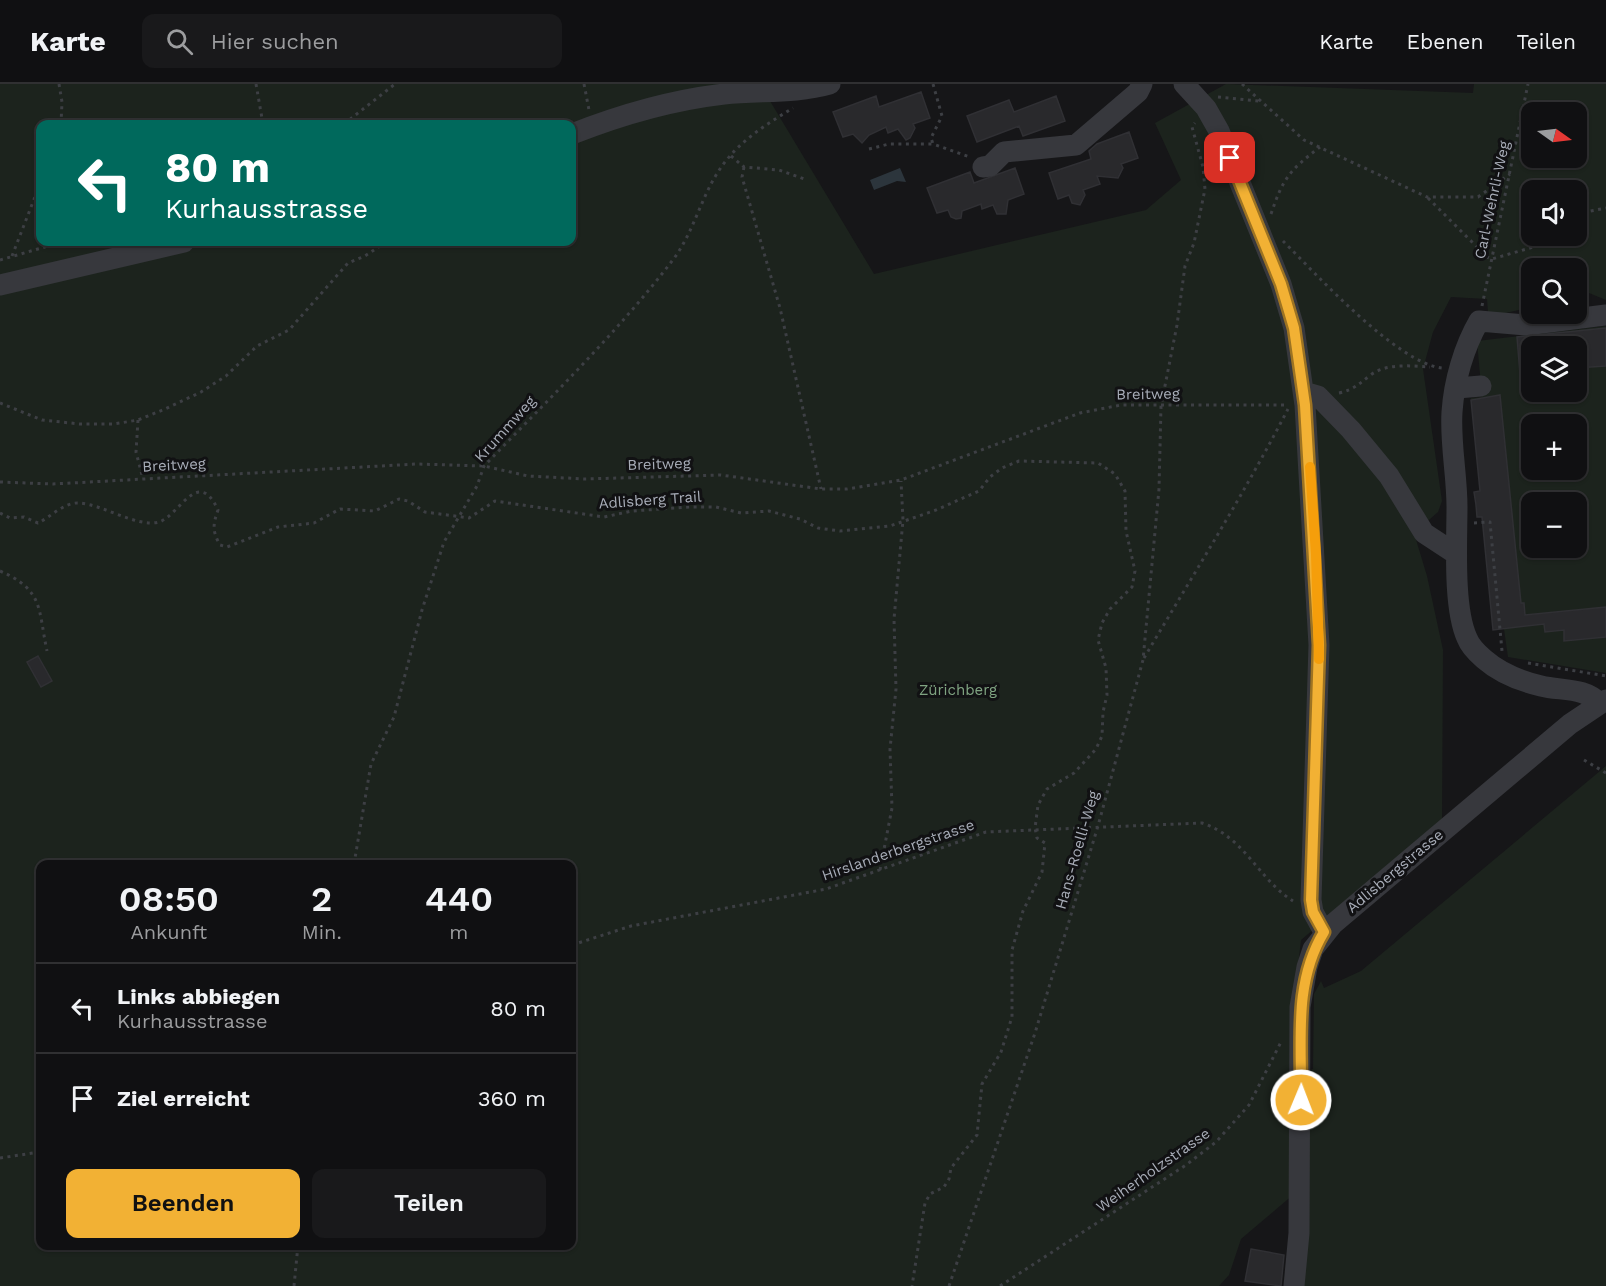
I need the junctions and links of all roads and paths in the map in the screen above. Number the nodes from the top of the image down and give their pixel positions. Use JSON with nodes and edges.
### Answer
{"nodes":[{"id":1,"x":59,"y":84,"type":"edge"},
{"id":2,"x":256,"y":84,"type":"edge"},
{"id":3,"x":395,"y":84,"type":"edge"},
{"id":4,"x":584,"y":84,"type":"edge"},
{"id":5,"x":933,"y":84,"type":"edge"},
{"id":6,"x":1142,"y":84,"type":"edge"},
{"id":7,"x":1184,"y":84,"type":"edge"},
{"id":8,"x":1242,"y":84,"type":"edge"},
{"id":9,"x":1528,"y":84,"type":"edge"},
{"id":10,"x":820,"y":87,"type":"edge"},
{"id":11,"x":1261,"y":102,"type":"junction"},
{"id":12,"x":1212,"y":103,"type":"junction"},
{"id":13,"x":61,"y":120,"type":"edge"},
{"id":14,"x":262,"y":120,"type":"edge"},
{"id":15,"x":349,"y":120,"type":"edge"},
{"id":16,"x":591,"y":126,"type":"junction"},
{"id":17,"x":576,"y":132,"type":"edge"},
{"id":18,"x":933,"y":144,"type":"junction"},
{"id":19,"x":1320,"y":147,"type":"junction"},
{"id":20,"x":869,"y":149,"type":"dead end"},
{"id":21,"x":731,"y":156,"type":"junction"},
{"id":22,"x":744,"y":166,"type":"junction"},
{"id":23,"x":983,"y":167,"type":"joint"},
{"id":24,"x":1510,"y":174,"type":"junction"},
{"id":25,"x":807,"y":180,"type":"dead end"},
{"id":26,"x":36,"y":193,"type":"edge"},
{"id":27,"x":1427,"y":197,"type":"junction"},
{"id":28,"x":1606,"y":208,"type":"edge"},
{"id":29,"x":1587,"y":212,"type":"edge"},
{"id":30,"x":1271,"y":214,"type":"dead end"},
{"id":31,"x":1282,"y":239,"type":"dead end"},
{"id":32,"x":48,"y":246,"type":"edge"},
{"id":33,"x":167,"y":246,"type":"edge"},
{"id":34,"x":380,"y":246,"type":"edge"},
{"id":35,"x":1537,"y":246,"type":"edge"},
{"id":36,"x":26,"y":252,"type":"junction"},
{"id":37,"x":12,"y":256,"type":"junction"},
{"id":38,"x":27,"y":259,"type":"dead end"},
{"id":39,"x":1492,"y":259,"type":"junction"},
{"id":40,"x":0,"y":260,"type":"edge"},
{"id":41,"x":0,"y":285,"type":"edge"},
{"id":42,"x":1606,"y":315,"type":"edge"},
{"id":43,"x":1479,"y":321,"type":"junction"},
{"id":44,"x":1431,"y":367,"type":"junction"},
{"id":45,"x":1458,"y":379,"type":"junction"},
{"id":46,"x":1481,"y":386,"type":"dead end"},
{"id":47,"x":1304,"y":399,"type":"junction"},
{"id":48,"x":0,"y":404,"type":"edge"},
{"id":49,"x":1161,"y":406,"type":"junction"},
{"id":50,"x":138,"y":420,"type":"junction"},
{"id":51,"x":484,"y":465,"type":"junction"},
{"id":52,"x":143,"y":479,"type":"junction"},
{"id":53,"x":901,"y":480,"type":"junction"},
{"id":54,"x":0,"y":482,"type":"edge"},
{"id":55,"x":821,"y":489,"type":"junction"},
{"id":56,"x":0,"y":513,"type":"edge"},
{"id":57,"x":457,"y":516,"type":"junction"},
{"id":58,"x":903,"y":520,"type":"junction"},
{"id":59,"x":1473,"y":523,"type":"dead end"},
{"id":60,"x":1456,"y":554,"type":"junction"},
{"id":61,"x":0,"y":571,"type":"edge"},
{"id":62,"x":48,"y":651,"type":"dead end"},
{"id":63,"x":1503,"y":658,"type":"dead end"},
{"id":64,"x":1143,"y":660,"type":"junction"},
{"id":65,"x":1526,"y":662,"type":"dead end"},
{"id":66,"x":1606,"y":676,"type":"edge"},
{"id":67,"x":1603,"y":702,"type":"edge"},
{"id":68,"x":1584,"y":760,"type":"dead end"},
{"id":69,"x":1606,"y":773,"type":"edge"},
{"id":70,"x":1098,"y":826,"type":"junction"},
{"id":71,"x":1035,"y":828,"type":"junction"},
{"id":72,"x":355,"y":860,"type":"edge"},
{"id":73,"x":880,"y":870,"type":"junction"},
{"id":74,"x":1313,"y":912,"type":"junction"},
{"id":75,"x":1324,"y":932,"type":"junction"},
{"id":76,"x":576,"y":944,"type":"edge"},
{"id":77,"x":1285,"y":1035,"type":"dead end"},
{"id":78,"x":36,"y":1153,"type":"edge"},
{"id":79,"x":0,"y":1158,"type":"edge"},
{"id":80,"x":297,"y":1250,"type":"edge"},
{"id":81,"x":294,"y":1286,"type":"edge"},
{"id":82,"x":912,"y":1286,"type":"edge"},
{"id":83,"x":949,"y":1286,"type":"edge"},
{"id":84,"x":1000,"y":1286,"type":"edge"},
{"id":85,"x":1294,"y":1286,"type":"edge"}],
"edges":[{"from":1,"to":13,"type":"path"},
{"from":2,"to":14,"type":"path"},
{"from":3,"to":15,"type":"path"},
{"from":4,"to":16,"type":"path"},
{"from":5,"to":18,"type":"path"},
{"from":6,"to":23,"type":"street"},
{"from":7,"to":12,"type":"street"},
{"from":8,"to":11,"type":"path"},
{"from":9,"to":24,"type":"path","name":"Carl-Wehrli-Weg"},
{"from":10,"to":16,"type":"street"},
{"from":10,"to":21,"type":"path","name":"Krummweg"},
{"from":11,"to":12,"type":"path"},
{"from":11,"to":19,"type":"path"},
{"from":12,"to":47,"type":"street"},
{"from":12,"to":49,"type":"path","name":"Hans-Roelli-Weg"},
{"from":16,"to":17,"type":"street"},
{"from":18,"to":20,"type":"path"},
{"from":18,"to":23,"type":"path"},
{"from":19,"to":27,"type":"path"},
{"from":19,"to":30,"type":"path"},
{"from":21,"to":22,"type":"path"},
{"from":21,"to":51,"type":"path","name":"Krummweg"},
{"from":22,"to":25,"type":"path"},
{"from":22,"to":55,"type":"path"},
{"from":24,"to":27,"type":"path"},
{"from":24,"to":39,"type":"path","name":"Carl-Wehrli-Weg"},
{"from":26,"to":37,"type":"path"},
{"from":27,"to":39,"type":"path"},
{"from":28,"to":29,"type":"path"},
{"from":31,"to":44,"type":"path"},
{"from":32,"to":36,"type":"path"},
{"from":33,"to":41,"type":"street"},
{"from":34,"to":50,"type":"path"},
{"from":35,"to":39,"type":"path"},
{"from":36,"to":37,"type":"path"},
{"from":36,"to":38,"type":"path"},
{"from":37,"to":40,"type":"path"},
{"from":39,"to":43,"type":"path","name":"Carl-Wehrli-Weg"},
{"from":42,"to":43,"type":"street"},
{"from":43,"to":45,"type":"street"},
{"from":44,"to":45,"type":"path","name":"Breitweg"},
{"from":44,"to":47,"type":"path","name":"Breitweg"},
{"from":45,"to":46,"type":"street"},
{"from":45,"to":60,"type":"street"},
{"from":47,"to":49,"type":"path","name":"Breitweg"},
{"from":47,"to":60,"type":"street"},
{"from":47,"to":64,"type":"path"},
{"from":47,"to":74,"type":"street"},
{"from":48,"to":50,"type":"path"},
{"from":49,"to":53,"type":"path","name":"Breitweg"},
{"from":49,"to":64,"type":"path","name":"Hans-Roelli-Weg"},
{"from":50,"to":52,"type":"path"},
{"from":51,"to":52,"type":"path","name":"Breitweg"},
{"from":51,"to":55,"type":"path","name":"Breitweg"},
{"from":51,"to":57,"type":"path","name":"Krummweg"},
{"from":52,"to":54,"type":"path","name":"Breitweg"},
{"from":53,"to":55,"type":"path","name":"Breitweg"},
{"from":53,"to":58,"type":"path"},
{"from":56,"to":57,"type":"path","name":"Adlisberg Trail"},
{"from":57,"to":58,"type":"path","name":"Adlisberg Trail"},
{"from":57,"to":72,"type":"path","name":"Krummweg"},
{"from":58,"to":71,"type":"path","name":"Adlisberg Trail"},
{"from":58,"to":73,"type":"path"},
{"from":59,"to":63,"type":"path"},
{"from":60,"to":67,"type":"street"},
{"from":61,"to":62,"type":"path"},
{"from":64,"to":70,"type":"path","name":"Hans-Roelli-Weg"},
{"from":65,"to":66,"type":"path"},
{"from":67,"to":75,"type":"street","name":"Adlisbergstrasse"},
{"from":68,"to":69,"type":"path"},
{"from":70,"to":71,"type":"path","name":"Hirslanderbergstrasse"},
{"from":70,"to":74,"type":"path","name":"Hirslanderbergstrasse"},
{"from":70,"to":83,"type":"path","name":"Hans-Roelli-Weg"},
{"from":71,"to":73,"type":"path","name":"Hirslanderbergstrasse"},
{"from":71,"to":82,"type":"path"},
{"from":73,"to":76,"type":"path","name":"Hirslanderbergstrasse"},
{"from":74,"to":75,"type":"street"},
{"from":75,"to":85,"type":"street","name":"Adlisbergstrasse"},
{"from":77,"to":84,"type":"path","name":"Weiherholzstrasse"},
{"from":78,"to":79,"type":"path"},
{"from":80,"to":81,"type":"path"}]}
